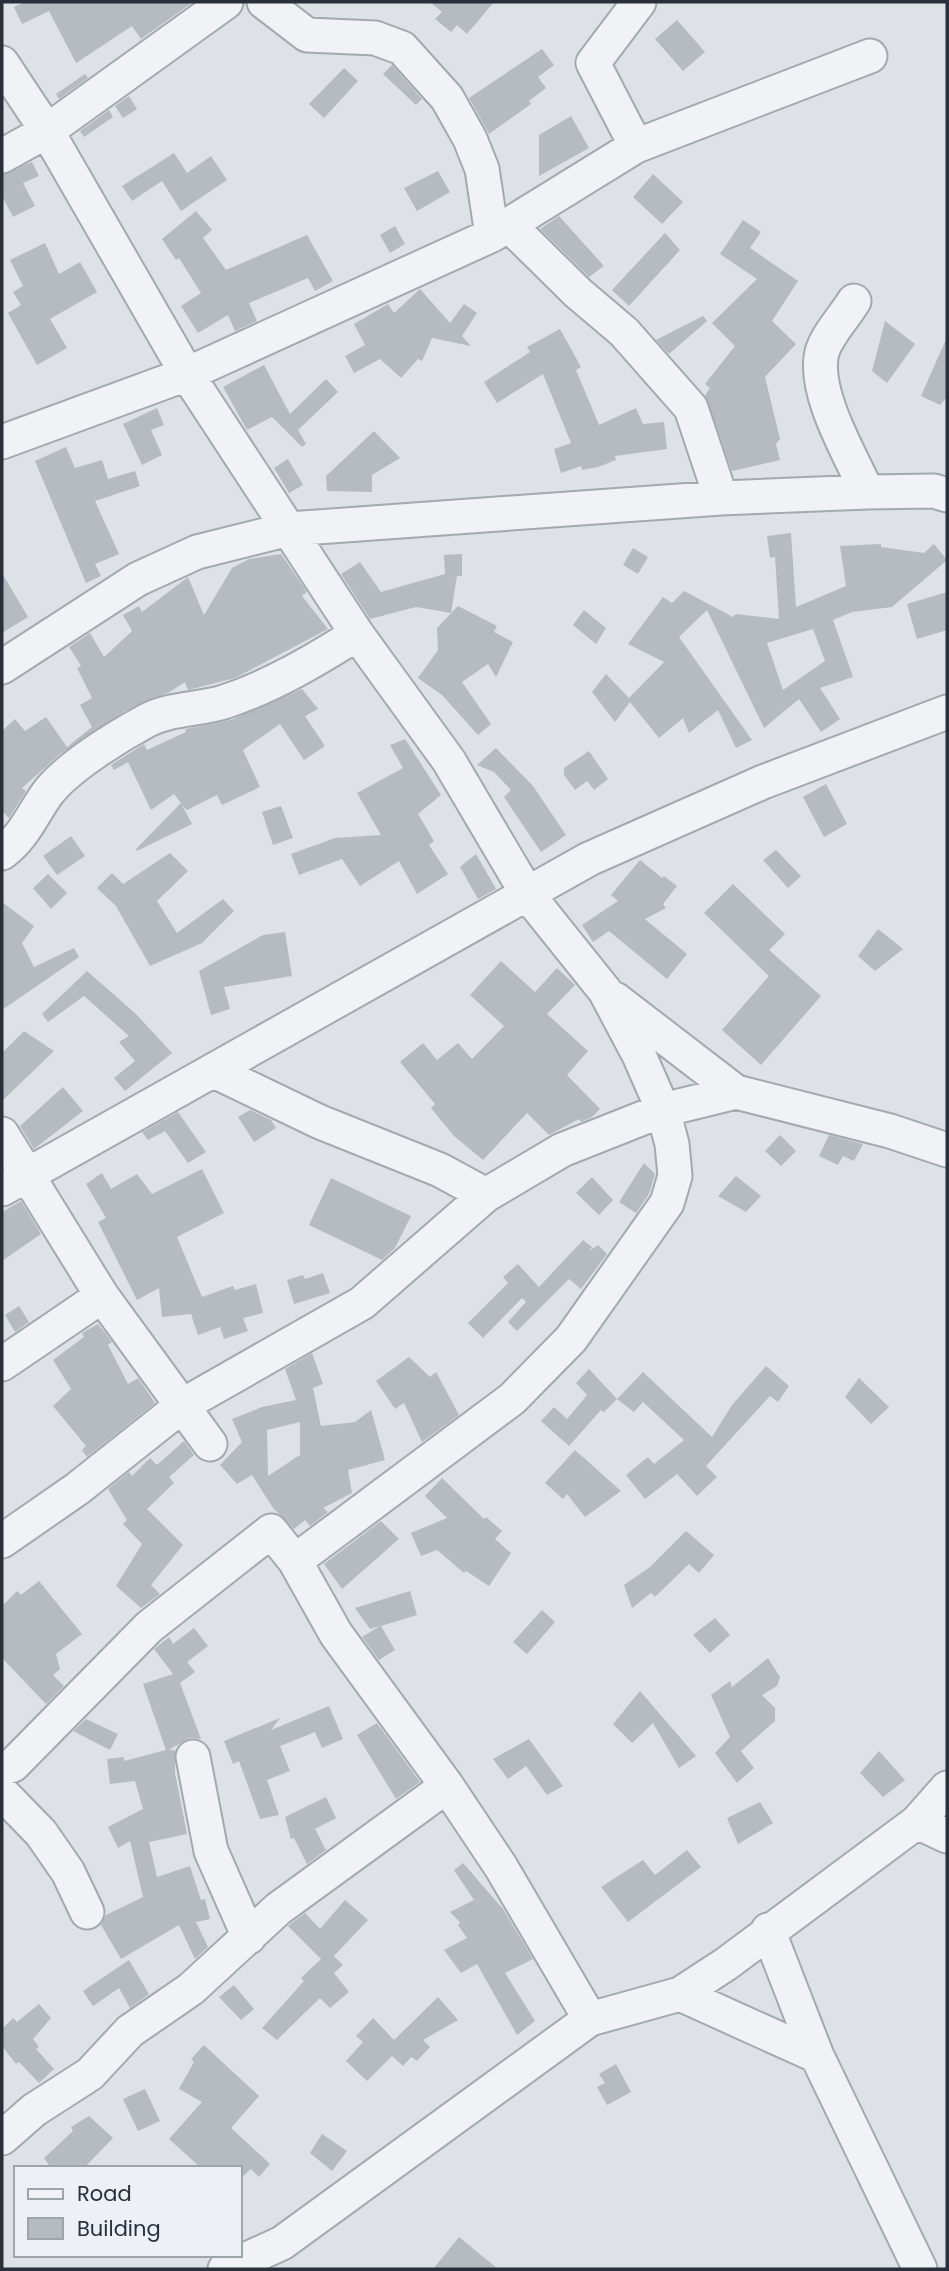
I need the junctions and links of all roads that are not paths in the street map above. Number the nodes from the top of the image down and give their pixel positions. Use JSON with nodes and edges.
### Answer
{"nodes":[{"id":1,"x":226,"y":2,"type":"edge"},
{"id":2,"x":264,"y":2,"type":"edge"},
{"id":3,"x":639,"y":2,"type":"edge"},
{"id":4,"x":870,"y":56,"type":"dead end"},
{"id":5,"x":2,"y":63,"type":"edge"},
{"id":6,"x":47,"y":131,"type":"junction"},
{"id":7,"x":636,"y":146,"type":"junction"},
{"id":8,"x":2,"y":156,"type":"edge"},
{"id":9,"x":501,"y":230,"type":"junction"},
{"id":10,"x":854,"y":301,"type":"dead end"},
{"id":11,"x":187,"y":374,"type":"junction"},
{"id":12,"x":2,"y":442,"type":"edge"},
{"id":13,"x":867,"y":492,"type":"junction"},
{"id":14,"x":947,"y":495,"type":"edge"},
{"id":15,"x":721,"y":498,"type":"junction"},
{"id":16,"x":289,"y":529,"type":"junction"},
{"id":17,"x":357,"y":634,"type":"junction"},
{"id":18,"x":2,"y":667,"type":"edge"},
{"id":19,"x":947,"y":712,"type":"edge"},
{"id":20,"x":2,"y":853,"type":"edge"},
{"id":21,"x":528,"y":895,"type":"junction"},
{"id":22,"x":605,"y":991,"type":"junction"},
{"id":23,"x":214,"y":1071,"type":"junction"},
{"id":24,"x":736,"y":1092,"type":"junction"},
{"id":25,"x":663,"y":1110,"type":"junction"},
{"id":26,"x":2,"y":1134,"type":"edge"},
{"id":27,"x":947,"y":1150,"type":"edge"},
{"id":28,"x":15,"y":1182,"type":"edge"},
{"id":29,"x":486,"y":1195,"type":"junction"},
{"id":30,"x":102,"y":1296,"type":"junction"},
{"id":31,"x":2,"y":1364,"type":"edge"},
{"id":32,"x":183,"y":1405,"type":"junction"},
{"id":33,"x":210,"y":1444,"type":"dead end"},
{"id":34,"x":2,"y":1541,"type":"edge"},
{"id":35,"x":295,"y":1561,"type":"junction"},
{"id":36,"x":193,"y":1757,"type":"dead end"},
{"id":37,"x":2,"y":1769,"type":"edge"},
{"id":38,"x":447,"y":1786,"type":"junction"},
{"id":39,"x":947,"y":1788,"type":"edge"},
{"id":40,"x":2,"y":1793,"type":"edge"},
{"id":41,"x":917,"y":1822,"type":"junction"},
{"id":42,"x":947,"y":1836,"type":"edge"},
{"id":43,"x":87,"y":1912,"type":"dead end"},
{"id":44,"x":768,"y":1930,"type":"junction"},
{"id":45,"x":248,"y":1937,"type":"junction"},
{"id":46,"x":680,"y":1994,"type":"junction"},
{"id":47,"x":590,"y":2020,"type":"junction"},
{"id":48,"x":817,"y":2056,"type":"junction"},
{"id":49,"x":2,"y":2138,"type":"edge"},
{"id":50,"x":277,"y":2256,"type":"edge"},
{"id":51,"x":225,"y":2269,"type":"edge"},
{"id":52,"x":920,"y":2269,"type":"edge"}],
"edges":[{"from":1,"to":6,"type":"street"},
{"from":2,"to":9,"type":"street"},
{"from":3,"to":7,"type":"street"},
{"from":4,"to":7,"type":"street"},
{"from":5,"to":6,"type":"street"},
{"from":6,"to":8,"type":"street"},
{"from":6,"to":11,"type":"street"},
{"from":7,"to":9,"type":"street"},
{"from":9,"to":11,"type":"street"},
{"from":9,"to":15,"type":"street"},
{"from":10,"to":13,"type":"street"},
{"from":11,"to":12,"type":"street"},
{"from":11,"to":16,"type":"street"},
{"from":13,"to":14,"type":"street"},
{"from":13,"to":15,"type":"street"},
{"from":15,"to":16,"type":"street"},
{"from":16,"to":17,"type":"street"},
{"from":16,"to":18,"type":"street"},
{"from":17,"to":20,"type":"street"},
{"from":17,"to":21,"type":"street"},
{"from":19,"to":21,"type":"street"},
{"from":21,"to":22,"type":"street"},
{"from":21,"to":23,"type":"street"},
{"from":22,"to":24,"type":"street"},
{"from":22,"to":25,"type":"street"},
{"from":23,"to":28,"type":"street"},
{"from":23,"to":29,"type":"street"},
{"from":24,"to":25,"type":"street"},
{"from":24,"to":27,"type":"street"},
{"from":25,"to":29,"type":"street"},
{"from":25,"to":35,"type":"street"},
{"from":26,"to":28,"type":"street"},
{"from":28,"to":30,"type":"street"},
{"from":29,"to":32,"type":"street"},
{"from":30,"to":31,"type":"street"},
{"from":30,"to":32,"type":"street"},
{"from":32,"to":33,"type":"street"},
{"from":32,"to":34,"type":"street"},
{"from":35,"to":37,"type":"street"},
{"from":35,"to":38,"type":"street"},
{"from":36,"to":45,"type":"street"},
{"from":38,"to":45,"type":"street"},
{"from":38,"to":47,"type":"street"},
{"from":39,"to":41,"type":"street"},
{"from":40,"to":43,"type":"street"},
{"from":41,"to":42,"type":"street"},
{"from":41,"to":44,"type":"street"},
{"from":44,"to":46,"type":"street"},
{"from":44,"to":48,"type":"street"},
{"from":45,"to":49,"type":"street"},
{"from":46,"to":47,"type":"street"},
{"from":46,"to":48,"type":"street"},
{"from":47,"to":50,"type":"street"},
{"from":48,"to":52,"type":"street"},
{"from":50,"to":51,"type":"street"}]}
